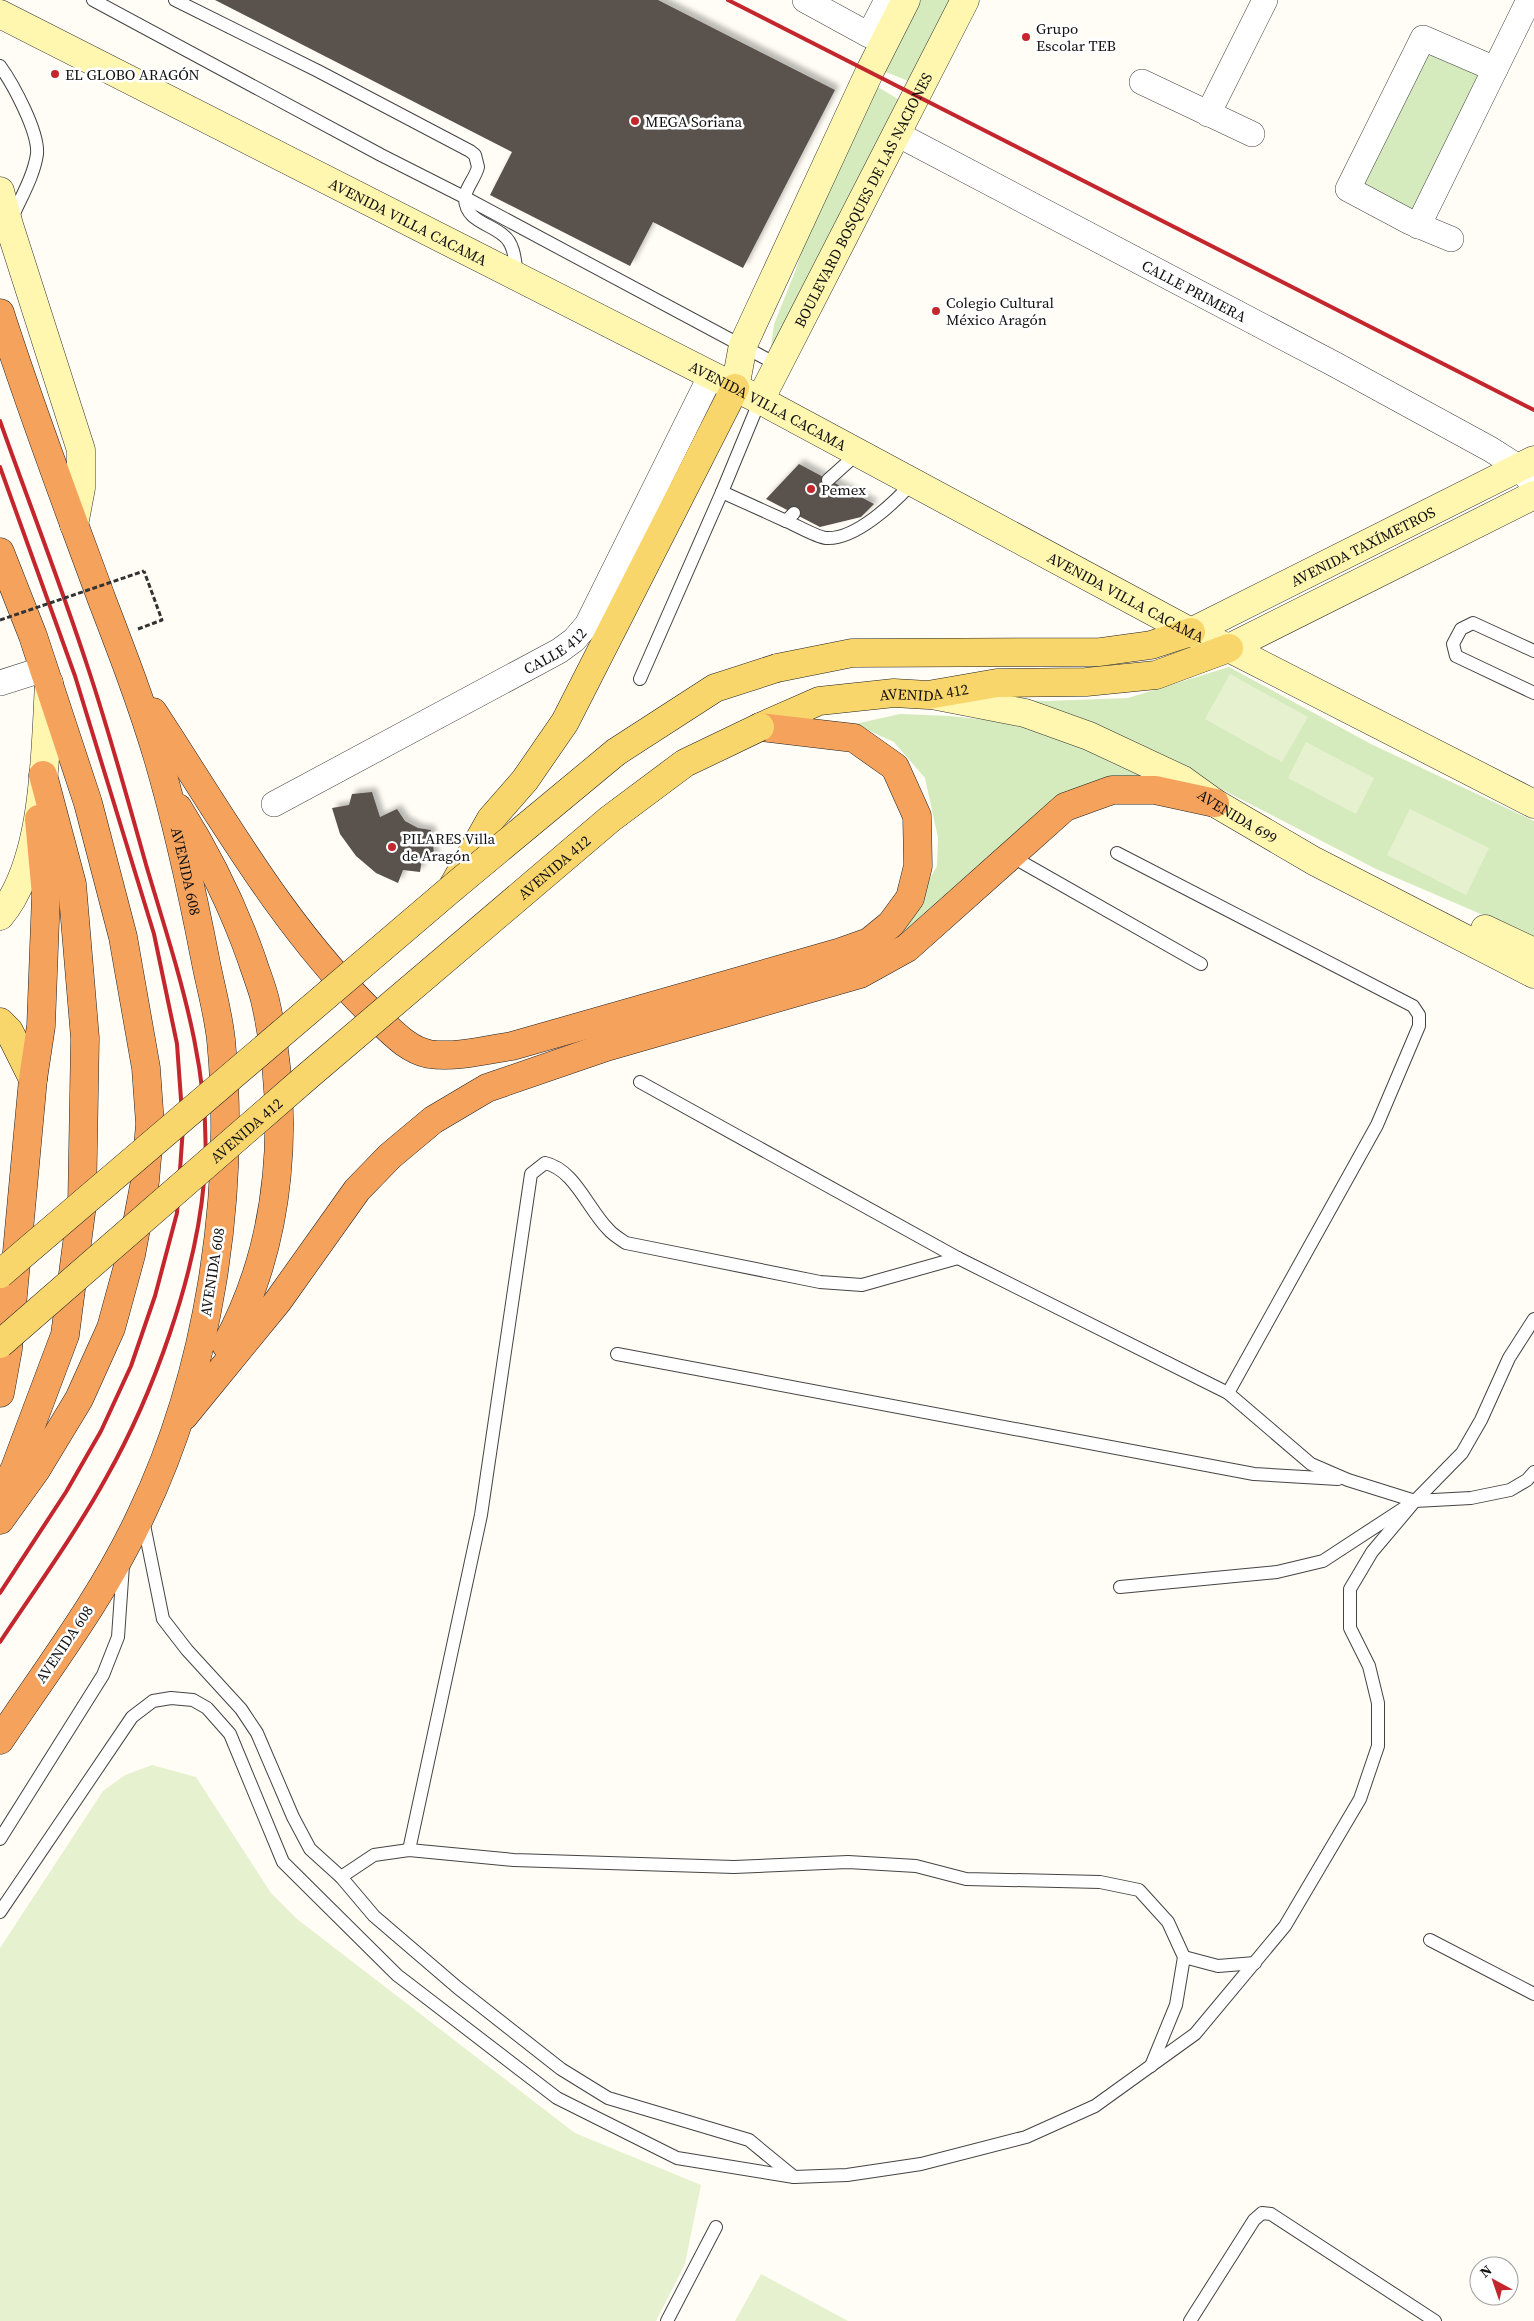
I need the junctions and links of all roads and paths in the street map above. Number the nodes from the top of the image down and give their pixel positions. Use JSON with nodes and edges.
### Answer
{"nodes":[{"id":1,"x":174,"y":0,"type":"edge"},
{"id":2,"x":805,"y":0,"type":"edge"},
{"id":3,"x":887,"y":0,"type":"edge"},
{"id":4,"x":906,"y":0,"type":"edge"},
{"id":5,"x":965,"y":0,"type":"edge"},
{"id":6,"x":1265,"y":0,"type":"edge"},
{"id":7,"x":1530,"y":0,"type":"edge"},
{"id":8,"x":102,"y":2,"type":"edge"},
{"id":9,"x":0,"y":14,"type":"edge"},
{"id":10,"x":0,"y":66,"type":"edge"},
{"id":11,"x":1495,"y":69,"type":"junction"},
{"id":12,"x":1142,"y":82,"type":"dead end"},
{"id":13,"x":1208,"y":114,"type":"junction"},
{"id":14,"x":897,"y":134,"type":"junction"},
{"id":15,"x":1252,"y":134,"type":"dead end"},
{"id":16,"x":0,"y":191,"type":"edge"},
{"id":17,"x":464,"y":197,"type":"junction"},
{"id":18,"x":9,"y":225,"type":"junction"},
{"id":19,"x":1418,"y":226,"type":"junction"},
{"id":20,"x":1451,"y":239,"type":"dead end"},
{"id":21,"x":517,"y":275,"type":"junction"},
{"id":22,"x":0,"y":313,"type":"edge"},
{"id":23,"x":742,"y":345,"type":"junction"},
{"id":24,"x":778,"y":365,"type":"junction"},
{"id":25,"x":711,"y":375,"type":"junction"},
{"id":26,"x":735,"y":388,"type":"junction"},
{"id":27,"x":760,"y":400,"type":"junction"},
{"id":28,"x":858,"y":453,"type":"junction"},
{"id":29,"x":1529,"y":471,"type":"edge"},
{"id":30,"x":828,"y":480,"type":"dead end"},
{"id":31,"x":913,"y":482,"type":"junction"},
{"id":32,"x":722,"y":492,"type":"junction"},
{"id":33,"x":1534,"y":495,"type":"edge"},
{"id":34,"x":74,"y":525,"type":"junction"},
{"id":35,"x":2,"y":565,"type":"edge"},
{"id":36,"x":0,"y":620,"type":"edge"},
{"id":37,"x":162,"y":620,"type":"dead end"},
{"id":38,"x":1191,"y":632,"type":"junction"},
{"id":39,"x":1229,"y":648,"type":"junction"},
{"id":40,"x":1534,"y":650,"type":"edge"},
{"id":41,"x":46,"y":676,"type":"junction"},
{"id":42,"x":640,"y":679,"type":"dead end"},
{"id":43,"x":133,"y":682,"type":"junction"},
{"id":44,"x":0,"y":683,"type":"edge"},
{"id":45,"x":1534,"y":693,"type":"edge"},
{"id":46,"x":928,"y":695,"type":"junction"},
{"id":47,"x":760,"y":727,"type":"junction"},
{"id":48,"x":43,"y":775,"type":"junction"},
{"id":49,"x":165,"y":786,"type":"junction"},
{"id":50,"x":1215,"y":803,"type":"junction"},
{"id":51,"x":274,"y":804,"type":"dead end"},
{"id":52,"x":1534,"y":804,"type":"edge"},
{"id":53,"x":39,"y":819,"type":"junction"},
{"id":54,"x":1118,"y":853,"type":"dead end"},
{"id":55,"x":1011,"y":856,"type":"junction"},
{"id":56,"x":451,"y":889,"type":"junction"},
{"id":57,"x":1373,"y":892,"type":"junction"},
{"id":58,"x":0,"y":916,"type":"edge"},
{"id":59,"x":1534,"y":952,"type":"edge"},
{"id":60,"x":1202,"y":964,"type":"dead end"},
{"id":61,"x":1534,"y":974,"type":"edge"},
{"id":62,"x":0,"y":1022,"type":"edge"},
{"id":63,"x":33,"y":1079,"type":"junction"},
{"id":64,"x":640,"y":1082,"type":"dead end"},
{"id":65,"x":958,"y":1258,"type":"junction"},
{"id":66,"x":0,"y":1274,"type":"edge"},
{"id":67,"x":1534,"y":1319,"type":"edge"},
{"id":68,"x":0,"y":1344,"type":"edge"},
{"id":69,"x":617,"y":1354,"type":"dead end"},
{"id":70,"x":0,"y":1393,"type":"edge"},
{"id":71,"x":1228,"y":1393,"type":"junction"},
{"id":72,"x":178,"y":1423,"type":"junction"},
{"id":73,"x":1534,"y":1472,"type":"edge"},
{"id":74,"x":1348,"y":1480,"type":"junction"},
{"id":75,"x":0,"y":1500,"type":"edge"},
{"id":76,"x":1415,"y":1501,"type":"junction"},
{"id":77,"x":142,"y":1514,"type":"junction"},
{"id":78,"x":0,"y":1520,"type":"edge"},
{"id":79,"x":124,"y":1548,"type":"junction"},
{"id":80,"x":1120,"y":1587,"type":"dead end"},
{"id":81,"x":0,"y":1740,"type":"edge"},
{"id":82,"x":0,"y":1840,"type":"edge"},
{"id":83,"x":409,"y":1850,"type":"junction"},
{"id":84,"x":341,"y":1878,"type":"junction"},
{"id":85,"x":0,"y":1912,"type":"edge"},
{"id":86,"x":1430,"y":1940,"type":"dead end"},
{"id":87,"x":1184,"y":1956,"type":"junction"},
{"id":88,"x":1256,"y":1963,"type":"junction"},
{"id":89,"x":1534,"y":1994,"type":"edge"},
{"id":90,"x":1151,"y":2066,"type":"junction"},
{"id":91,"x":794,"y":2177,"type":"junction"},
{"id":92,"x":716,"y":2227,"type":"dead end"},
{"id":93,"x":667,"y":2321,"type":"edge"},
{"id":94,"x":1190,"y":2321,"type":"edge"},
{"id":95,"x":1435,"y":2321,"type":"edge"}],
"edges":[{"from":1,"to":17,"type":"lane"},
{"from":2,"to":3,"type":"street"},
{"from":4,"to":23,"type":"street"},
{"from":5,"to":14,"type":"street","name":"BOULEVARD BOSQUES DE LAS NACIONES"},
{"from":6,"to":13,"type":"street"},
{"from":7,"to":11,"type":"street"},
{"from":8,"to":17,"type":"lane"},
{"from":9,"to":21,"type":"street","name":"AVENIDA VILLA CACAMA"},
{"from":10,"to":18,"type":"lane"},
{"from":11,"to":19,"type":"street"},
{"from":11,"to":19,"type":"street"},
{"from":12,"to":13,"type":"street"},
{"from":13,"to":15,"type":"street"},
{"from":14,"to":24,"type":"street","name":"BOULEVARD BOSQUES DE LAS NACIONES"},
{"from":14,"to":29,"type":"street","name":"CALLE PRIMERA"},
{"from":16,"to":18,"type":"street"},
{"from":17,"to":21,"type":"lane"},
{"from":17,"to":23,"type":"lane"},
{"from":18,"to":34,"type":"street"},
{"from":19,"to":20,"type":"street"},
{"from":21,"to":25,"type":"street","name":"AVENIDA VILLA CACAMA"},
{"from":22,"to":34,"type":"highway"},
{"from":23,"to":24,"type":"lane"},
{"from":23,"to":26,"type":"street"},
{"from":24,"to":27,"type":"street","name":"BOULEVARD BOSQUES DE LAS NACIONES"},
{"from":25,"to":26,"type":"street","name":"AVENIDA VILLA CACAMA"},
{"from":25,"to":51,"type":"street","name":"CALLE 412"},
{"from":26,"to":27,"type":"street","name":"AVENIDA VILLA CACAMA"},
{"from":26,"to":56,"type":"main road"},
{"from":27,"to":28,"type":"street","name":"AVENIDA VILLA CACAMA"},
{"from":27,"to":32,"type":"lane"},
{"from":28,"to":30,"type":"lane"},
{"from":28,"to":31,"type":"street","name":"AVENIDA VILLA CACAMA"},
{"from":29,"to":38,"type":"street","name":"AVENIDA TAXÍMETROS"},
{"from":31,"to":32,"type":"lane"},
{"from":31,"to":38,"type":"street","name":"AVENIDA VILLA CACAMA"},
{"from":32,"to":42,"type":"lane"},
{"from":33,"to":39,"type":"street","name":"AVENIDA TAXÍMETROS"},
{"from":34,"to":43,"type":"highway"},
{"from":35,"to":41,"type":"highway"},
{"from":36,"to":37,"type":"path","bridge":true},
{"from":38,"to":39,"type":"street","name":"AVENIDA VILLA CACAMA"},
{"from":38,"to":56,"type":"main road","bridge":true},
{"from":39,"to":46,"type":"main road","name":"AVENIDA 412"},
{"from":39,"to":52,"type":"street","name":"AVENIDA VILLA CACAMA"},
{"from":40,"to":45,"type":"lane"},
{"from":41,"to":44,"type":"street"},
{"from":41,"to":48,"type":"street"},
{"from":41,"to":78,"type":"highway"},
{"from":43,"to":47,"type":"highway"},
{"from":43,"to":49,"type":"highway","name":"AVENIDA 608"},
{"from":46,"to":47,"type":"main road","name":"AVENIDA 412"},
{"from":46,"to":50,"type":"street","name":"AVENIDA 699"},
{"from":47,"to":68,"type":"main road","name":"AVENIDA 412","bridge":true},
{"from":48,"to":53,"type":"street"},
{"from":48,"to":75,"type":"highway"},
{"from":49,"to":72,"type":"highway","name":"AVENIDA 608"},
{"from":49,"to":72,"type":"highway"},
{"from":50,"to":55,"type":"highway"},
{"from":50,"to":57,"type":"street","name":"AVENIDA 699"},
{"from":53,"to":58,"type":"street"},
{"from":53,"to":63,"type":"highway"},
{"from":54,"to":71,"type":"lane"},
{"from":55,"to":60,"type":"lane"},
{"from":55,"to":72,"type":"highway"},
{"from":56,"to":66,"type":"main road","bridge":true},
{"from":57,"to":59,"type":"street"},
{"from":57,"to":61,"type":"street","name":"AVENIDA 699"},
{"from":62,"to":63,"type":"main road"},
{"from":63,"to":70,"type":"highway"},
{"from":64,"to":65,"type":"lane"},
{"from":65,"to":71,"type":"lane"},
{"from":65,"to":83,"type":"lane"},
{"from":67,"to":76,"type":"lane"},
{"from":69,"to":74,"type":"lane"},
{"from":71,"to":74,"type":"lane"},
{"from":72,"to":77,"type":"highway","name":"AVENIDA 608"},
{"from":73,"to":76,"type":"lane"},
{"from":74,"to":76,"type":"lane"},
{"from":76,"to":80,"type":"lane"},
{"from":76,"to":88,"type":"lane"},
{"from":77,"to":79,"type":"highway","name":"AVENIDA 608"},
{"from":77,"to":84,"type":"lane"},
{"from":79,"to":81,"type":"highway","name":"AVENIDA 608"},
{"from":79,"to":82,"type":"lane"},
{"from":83,"to":84,"type":"lane"},
{"from":83,"to":87,"type":"lane"},
{"from":84,"to":91,"type":"lane"},
{"from":85,"to":91,"type":"lane"},
{"from":86,"to":89,"type":"lane"},
{"from":87,"to":88,"type":"lane"},
{"from":87,"to":90,"type":"lane"},
{"from":88,"to":90,"type":"lane"},
{"from":90,"to":91,"type":"lane"},
{"from":92,"to":93,"type":"lane"},
{"from":94,"to":95,"type":"lane"}]}
